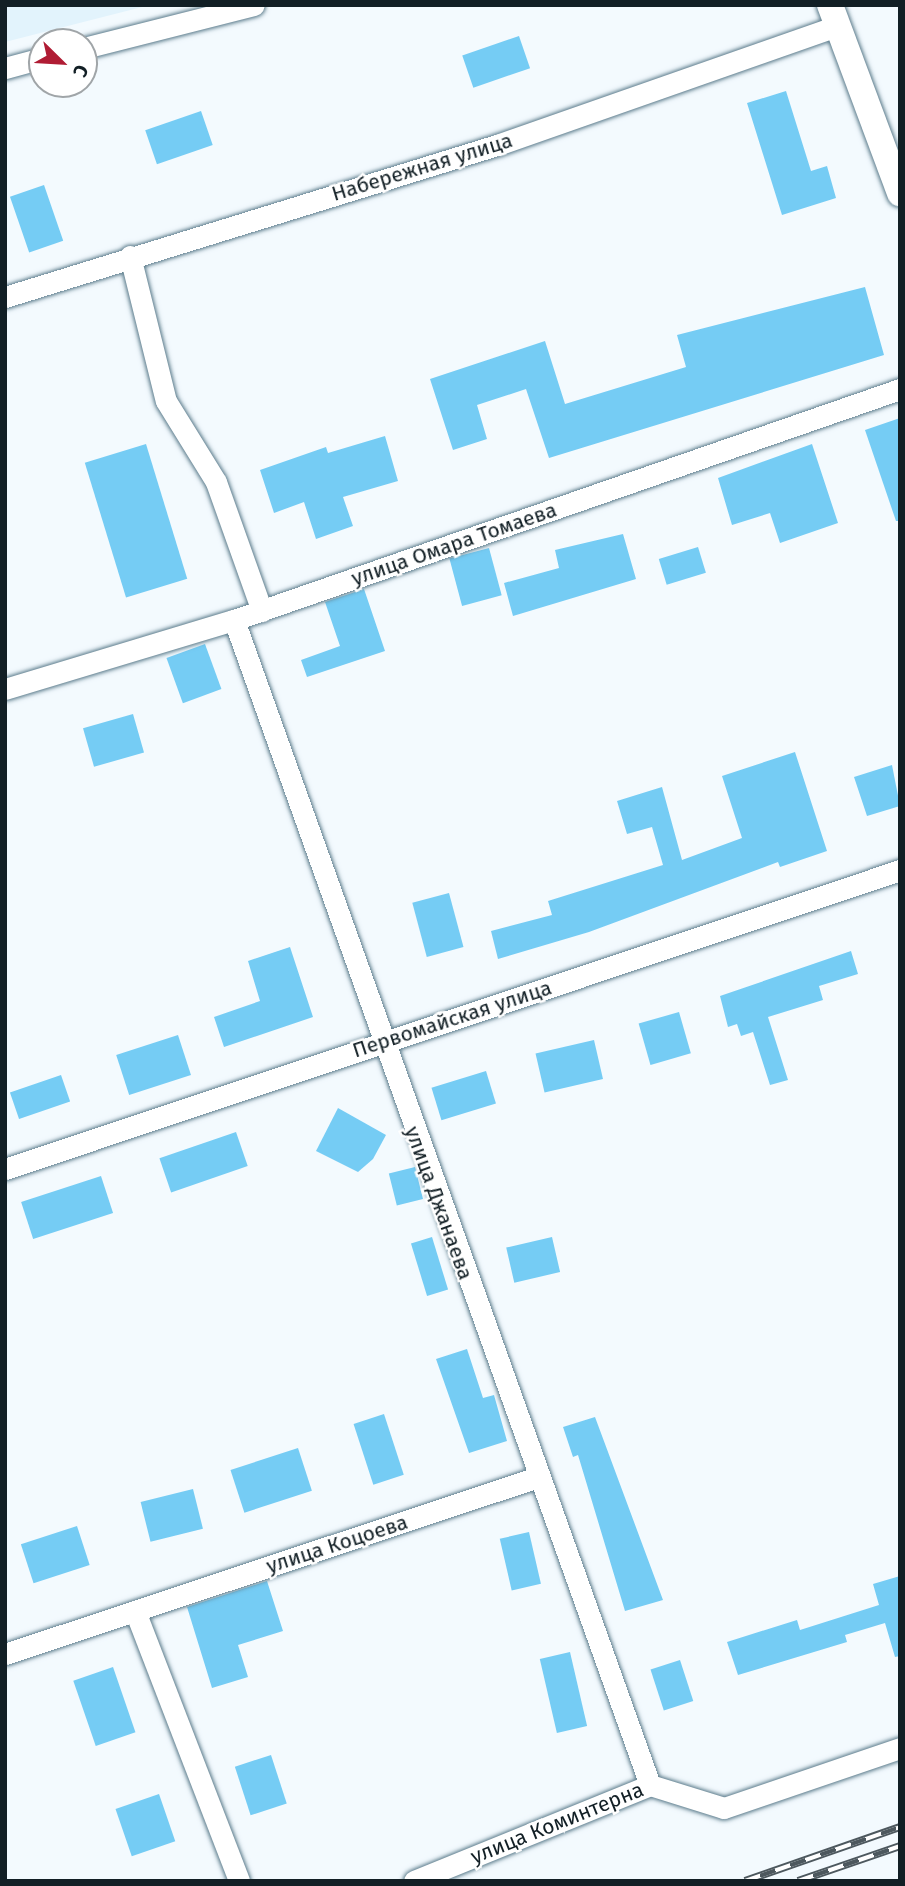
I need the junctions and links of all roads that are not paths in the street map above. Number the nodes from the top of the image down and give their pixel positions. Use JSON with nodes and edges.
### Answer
{"nodes":[{"id":1,"x":254,"y":5,"type":"edge"},
{"id":2,"x":833,"y":16,"type":"edge"},
{"id":3,"x":98,"y":44,"type":"edge"},
{"id":4,"x":28,"y":62,"type":"edge"},
{"id":5,"x":5,"y":68,"type":"edge"},
{"id":6,"x":891,"y":142,"type":"edge"},
{"id":7,"x":900,"y":193,"type":"edge"},
{"id":8,"x":130,"y":256,"type":"junction"},
{"id":9,"x":5,"y":297,"type":"edge"},
{"id":10,"x":900,"y":389,"type":"edge"},
{"id":11,"x":262,"y":611,"type":"junction"},
{"id":12,"x":234,"y":620,"type":"junction"},
{"id":13,"x":5,"y":689,"type":"edge"},
{"id":14,"x":900,"y":870,"type":"edge"},
{"id":15,"x":381,"y":1042,"type":"junction"},
{"id":16,"x":5,"y":1169,"type":"edge"},
{"id":17,"x":538,"y":1477,"type":"junction"},
{"id":18,"x":135,"y":1611,"type":"junction"},
{"id":19,"x":5,"y":1654,"type":"edge"},
{"id":20,"x":900,"y":1748,"type":"edge"},
{"id":21,"x":650,"y":1784,"type":"junction"},
{"id":22,"x":239,"y":1881,"type":"edge"},
{"id":23,"x":414,"y":1881,"type":"edge"}],
"edges":[{"from":1,"to":3,"type":"street"},
{"from":2,"to":6,"type":"street"},
{"from":2,"to":8,"type":"street","name":"Набережная улица"},
{"from":4,"to":5,"type":"street"},
{"from":6,"to":7,"type":"street"},
{"from":8,"to":9,"type":"street","name":"Набережная улица"},
{"from":8,"to":11,"type":"street"},
{"from":10,"to":11,"type":"street","name":"улица Омара Томаева"},
{"from":11,"to":12,"type":"street","name":"улица Омара Томаева"},
{"from":12,"to":13,"type":"street","name":"улица Омара Томаева"},
{"from":12,"to":15,"type":"street","name":"улица Джанаева"},
{"from":14,"to":15,"type":"street","name":"Первомайская улица"},
{"from":15,"to":16,"type":"street","name":"Первомайская улица"},
{"from":15,"to":17,"type":"street","name":"улица Джанаева"},
{"from":17,"to":18,"type":"street","name":"улица Коцоева"},
{"from":17,"to":21,"type":"street","name":"улица Джанаева"},
{"from":18,"to":19,"type":"street","name":"улица Коцоева"},
{"from":18,"to":22,"type":"street"},
{"from":20,"to":21,"type":"street","name":"улица Коминтерна"},
{"from":21,"to":23,"type":"street","name":"улица Коминтерна"}]}
